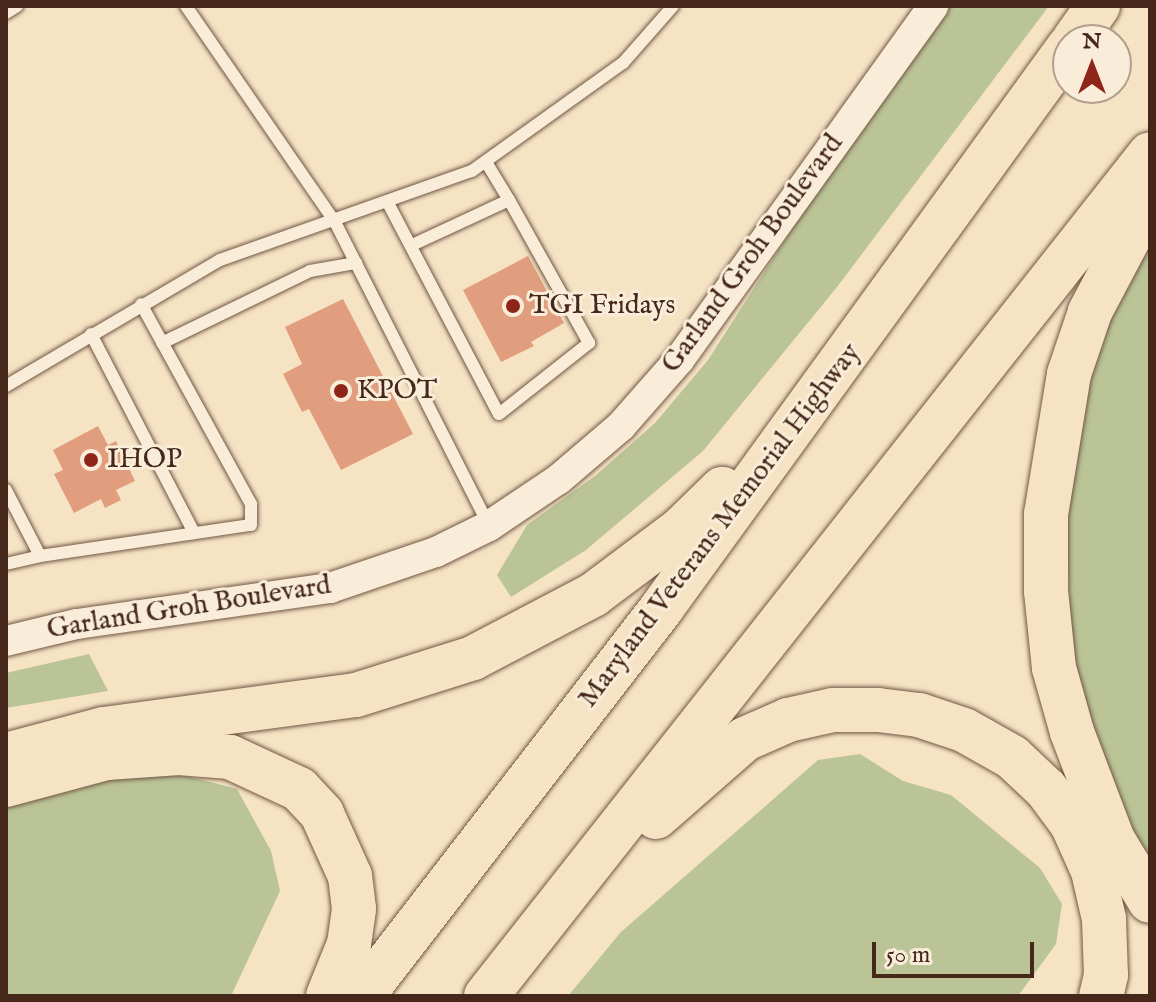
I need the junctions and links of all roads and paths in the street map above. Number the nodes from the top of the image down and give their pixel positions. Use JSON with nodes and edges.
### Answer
{"nodes":[{"id":1,"x":17,"y":6,"type":"edge"},
{"id":2,"x":186,"y":6,"type":"edge"},
{"id":3,"x":673,"y":6,"type":"edge"},
{"id":4,"x":933,"y":6,"type":"edge"},
{"id":5,"x":1098,"y":6,"type":"edge"},
{"id":6,"x":6,"y":13,"type":"edge"},
{"id":7,"x":1085,"y":24,"type":"edge"},
{"id":8,"x":1052,"y":70,"type":"edge"},
{"id":9,"x":1150,"y":154,"type":"edge"},
{"id":10,"x":486,"y":162,"type":"junction"},
{"id":11,"x":1150,"y":198,"type":"edge"},
{"id":12,"x":509,"y":200,"type":"junction"},
{"id":13,"x":388,"y":203,"type":"junction"},
{"id":14,"x":335,"y":222,"type":"junction"},
{"id":15,"x":412,"y":245,"type":"junction"},
{"id":16,"x":356,"y":263,"type":"junction"},
{"id":17,"x":899,"y":285,"type":"junction"},
{"id":18,"x":141,"y":304,"type":"junction"},
{"id":19,"x":91,"y":334,"type":"junction"},
{"id":20,"x":162,"y":343,"type":"junction"},
{"id":21,"x":6,"y":386,"type":"edge"},
{"id":22,"x":6,"y":490,"type":"edge"},
{"id":23,"x":489,"y":526,"type":"junction"},
{"id":24,"x":194,"y":533,"type":"junction"},
{"id":25,"x":40,"y":556,"type":"junction"},
{"id":26,"x":6,"y":564,"type":"edge"},
{"id":27,"x":6,"y":641,"type":"edge"},
{"id":28,"x":6,"y":755,"type":"edge"},
{"id":29,"x":6,"y":785,"type":"edge"},
{"id":30,"x":1150,"y":901,"type":"edge"},
{"id":31,"x":328,"y":996,"type":"edge"},
{"id":32,"x":362,"y":996,"type":"edge"},
{"id":33,"x":486,"y":996,"type":"edge"},
{"id":34,"x":493,"y":996,"type":"edge"},
{"id":35,"x":1101,"y":996,"type":"edge"}],
"edges":[{"from":1,"to":6,"type":"lane"},
{"from":2,"to":14,"type":"lane"},
{"from":3,"to":10,"type":"lane"},
{"from":4,"to":23,"type":"street","name":"Garland Groh Boulevard"},
{"from":5,"to":7,"type":"highway"},
{"from":8,"to":17,"type":"highway","name":"Maryland Veterans Memorial Highway"},
{"from":9,"to":33,"type":"highway"},
{"from":10,"to":12,"type":"lane"},
{"from":10,"to":13,"type":"lane"},
{"from":11,"to":30,"type":"highway"},
{"from":12,"to":15,"type":"lane"},
{"from":12,"to":15,"type":"lane"},
{"from":13,"to":14,"type":"lane"},
{"from":13,"to":15,"type":"lane"},
{"from":14,"to":16,"type":"lane"},
{"from":14,"to":18,"type":"lane"},
{"from":16,"to":20,"type":"lane"},
{"from":16,"to":23,"type":"lane"},
{"from":17,"to":28,"type":"highway"},
{"from":17,"to":32,"type":"highway","name":"Maryland Veterans Memorial Highway"},
{"from":18,"to":19,"type":"lane"},
{"from":18,"to":20,"type":"lane"},
{"from":19,"to":21,"type":"lane"},
{"from":19,"to":24,"type":"lane"},
{"from":20,"to":24,"type":"lane"},
{"from":22,"to":25,"type":"lane"},
{"from":23,"to":27,"type":"street","name":"Garland Groh Boulevard"},
{"from":24,"to":25,"type":"lane"},
{"from":25,"to":26,"type":"lane"},
{"from":29,"to":31,"type":"highway"},
{"from":34,"to":35,"type":"highway"}]}
